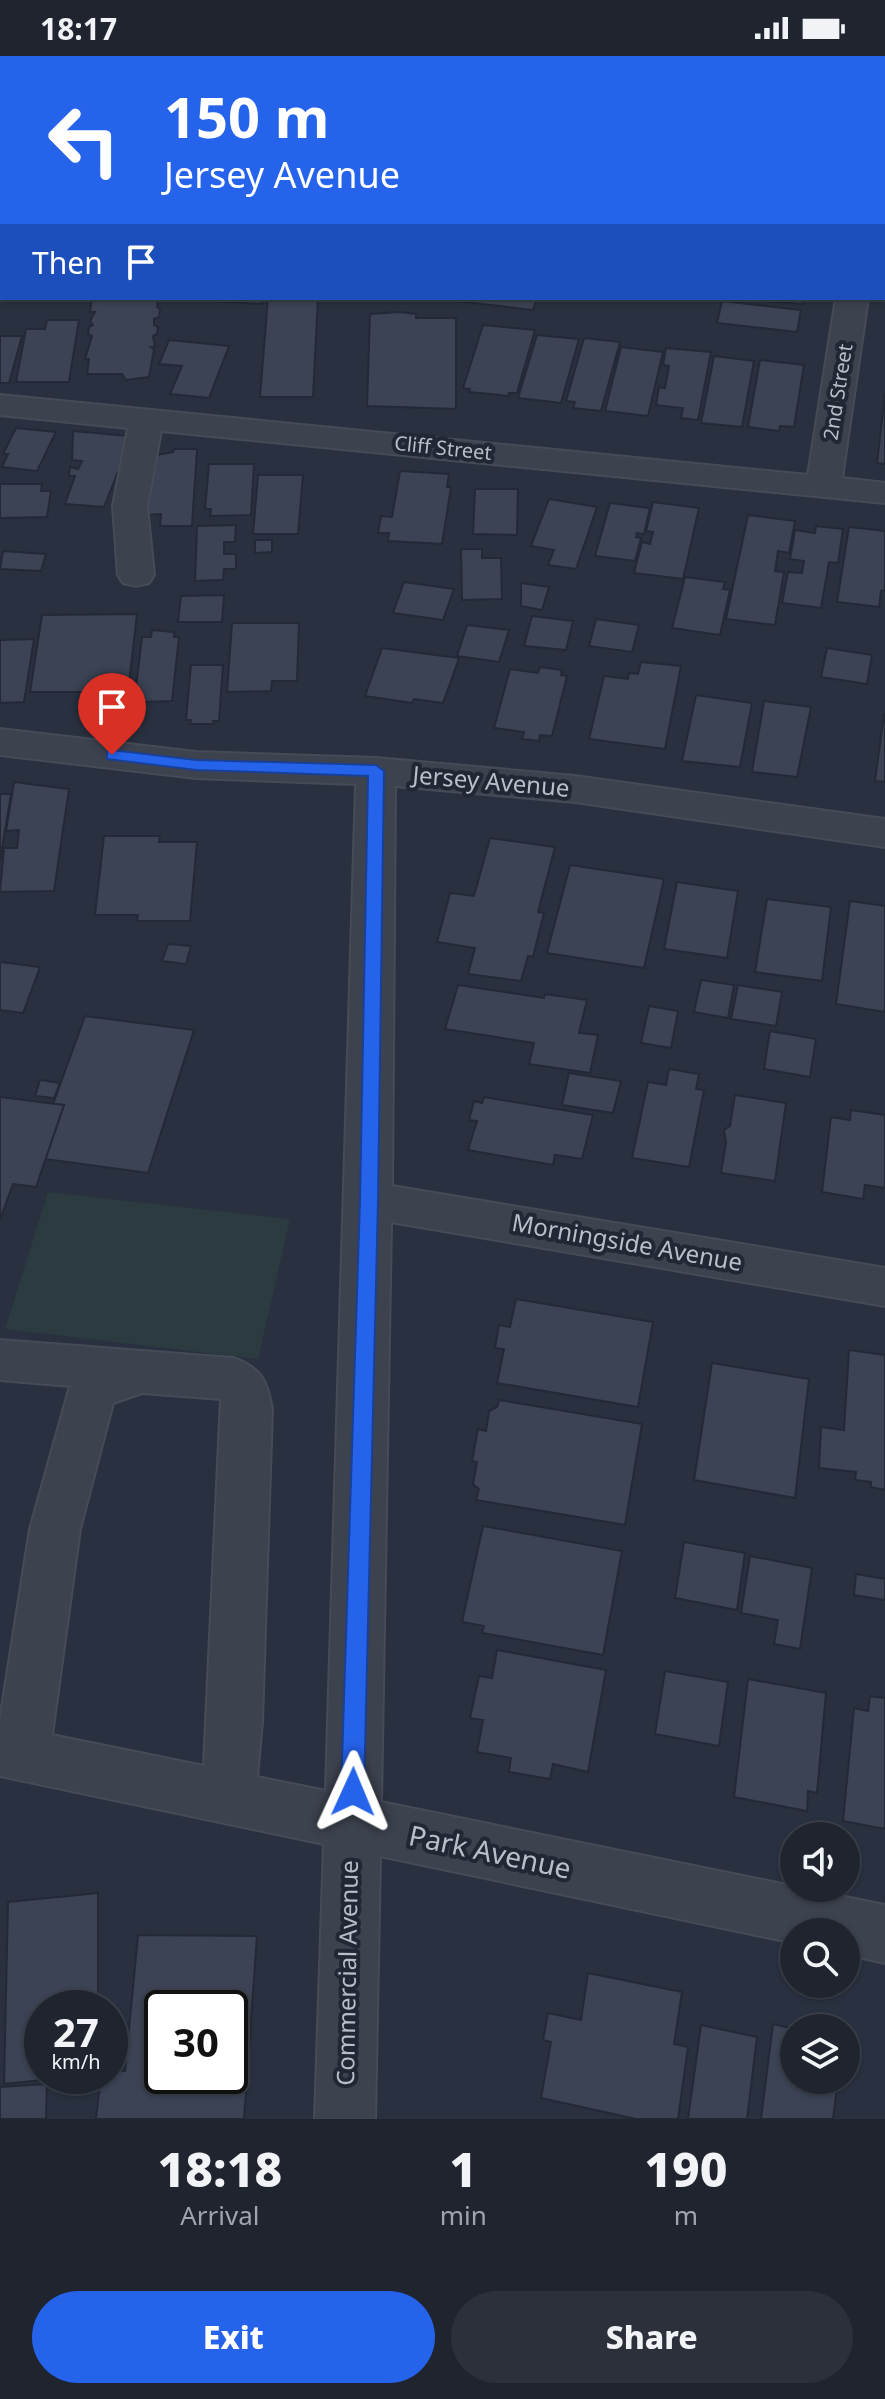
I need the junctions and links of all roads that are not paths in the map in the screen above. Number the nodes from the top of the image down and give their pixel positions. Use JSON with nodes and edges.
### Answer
{"nodes":[{"id":1,"x":852,"y":300,"type":"edge"},
{"id":2,"x":0,"y":405,"type":"edge"},
{"id":3,"x":146,"y":419,"type":"junction"},
{"id":4,"x":824,"y":485,"type":"junction"},
{"id":5,"x":885,"y":493,"type":"edge"},
{"id":6,"x":136,"y":575,"type":"dead end"},
{"id":7,"x":0,"y":742,"type":"edge"},
{"id":8,"x":376,"y":771,"type":"junction"},
{"id":9,"x":885,"y":833,"type":"edge"},
{"id":10,"x":369,"y":1200,"type":"junction"},
{"id":11,"x":885,"y":1287,"type":"edge"},
{"id":12,"x":0,"y":1360,"type":"edge"},
{"id":13,"x":141,"y":1372,"type":"junction"},
{"id":14,"x":11,"y":1752,"type":"edge"},
{"id":15,"x":228,"y":1798,"type":"junction"},
{"id":16,"x":352,"y":1823,"type":"junction"},
{"id":17,"x":885,"y":1934,"type":"edge"},
{"id":18,"x":345,"y":2119,"type":"edge"}],
"edges":[{"from":1,"to":4,"type":"street","name":"2nd Street"},
{"from":2,"to":3,"type":"street","name":"Cliff Street"},
{"from":3,"to":4,"type":"street","name":"Cliff Street"},
{"from":3,"to":6,"type":"street"},
{"from":4,"to":5,"type":"street","name":"Cliff Street"},
{"from":7,"to":8,"type":"street","name":"Jersey Avenue"},
{"from":8,"to":9,"type":"street","name":"Jersey Avenue"},
{"from":8,"to":10,"type":"street","name":"Commercial Avenue"},
{"from":10,"to":11,"type":"street","name":"Morningside Avenue"},
{"from":10,"to":16,"type":"street","name":"Commercial Avenue"},
{"from":12,"to":13,"type":"street"},
{"from":13,"to":14,"type":"street"},
{"from":13,"to":15,"type":"street"},
{"from":14,"to":15,"type":"street","name":"Park Avenue"},
{"from":15,"to":16,"type":"street","name":"Park Avenue"},
{"from":16,"to":17,"type":"street","name":"Park Avenue"},
{"from":16,"to":18,"type":"street","name":"Commercial Avenue"}]}
